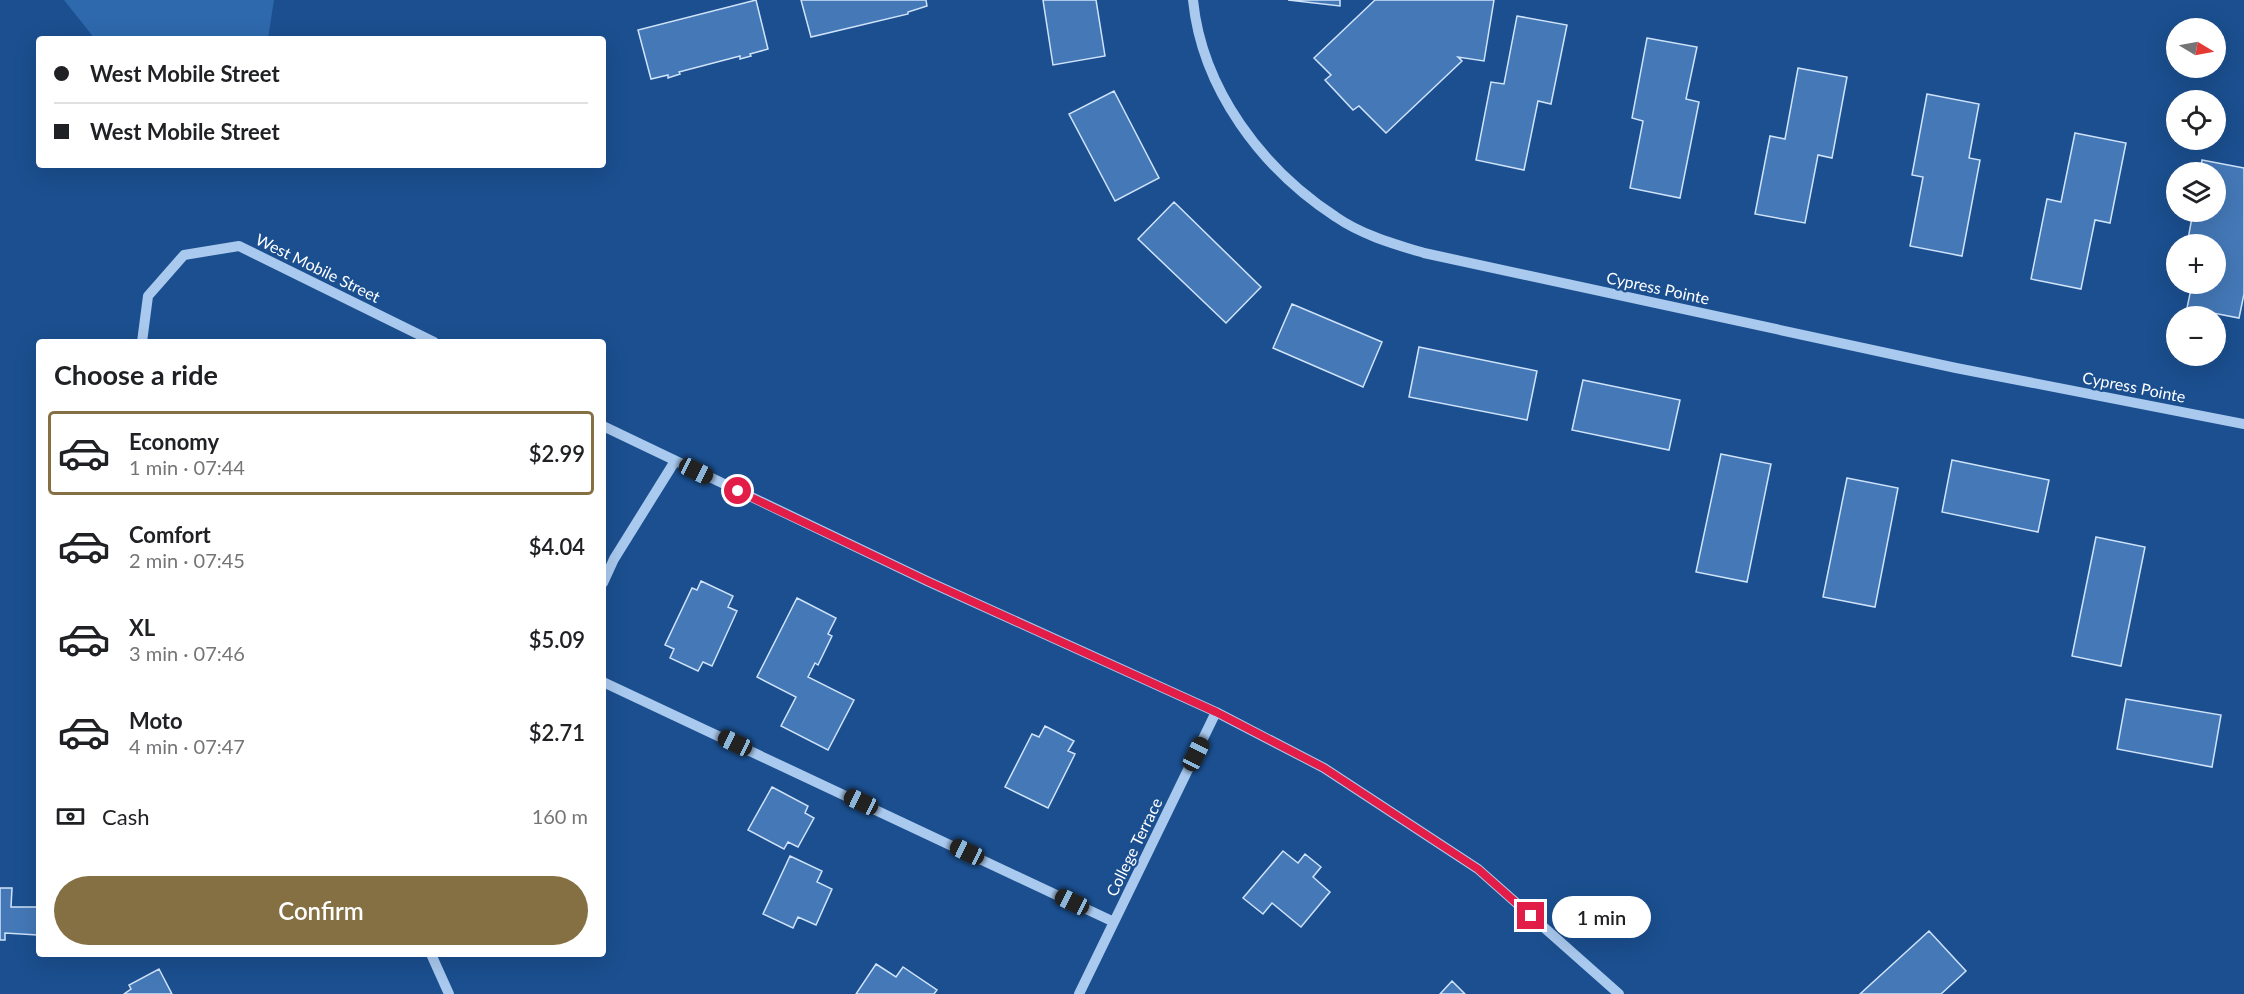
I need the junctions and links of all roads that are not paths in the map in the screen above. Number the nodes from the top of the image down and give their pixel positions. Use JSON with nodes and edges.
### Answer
{"nodes":[{"id":1,"x":1192,"y":0,"type":"edge"},
{"id":2,"x":142,"y":339,"type":"edge"},
{"id":3,"x":428,"y":339,"type":"edge"},
{"id":4,"x":2244,"y":424,"type":"edge"},
{"id":5,"x":606,"y":427,"type":"edge"},
{"id":6,"x":675,"y":461,"type":"junction"},
{"id":7,"x":606,"y":576,"type":"edge"},
{"id":8,"x":606,"y":683,"type":"edge"},
{"id":9,"x":1216,"y":712,"type":"junction"},
{"id":10,"x":1114,"y":922,"type":"junction"},
{"id":11,"x":432,"y":957,"type":"edge"},
{"id":12,"x":449,"y":994,"type":"edge"},
{"id":13,"x":1079,"y":994,"type":"edge"},
{"id":14,"x":1619,"y":994,"type":"edge"}],
"edges":[{"from":1,"to":4,"type":"street","name":"Cypress Pointe"},
{"from":2,"to":3,"type":"street","name":"West Mobile Street"},
{"from":5,"to":6,"type":"street"},
{"from":6,"to":7,"type":"street"},
{"from":6,"to":9,"type":"street"},
{"from":8,"to":10,"type":"street"},
{"from":9,"to":10,"type":"street","name":"College Terrace"},
{"from":9,"to":14,"type":"street"},
{"from":10,"to":13,"type":"street","name":"College Terrace"},
{"from":11,"to":12,"type":"street"}]}
